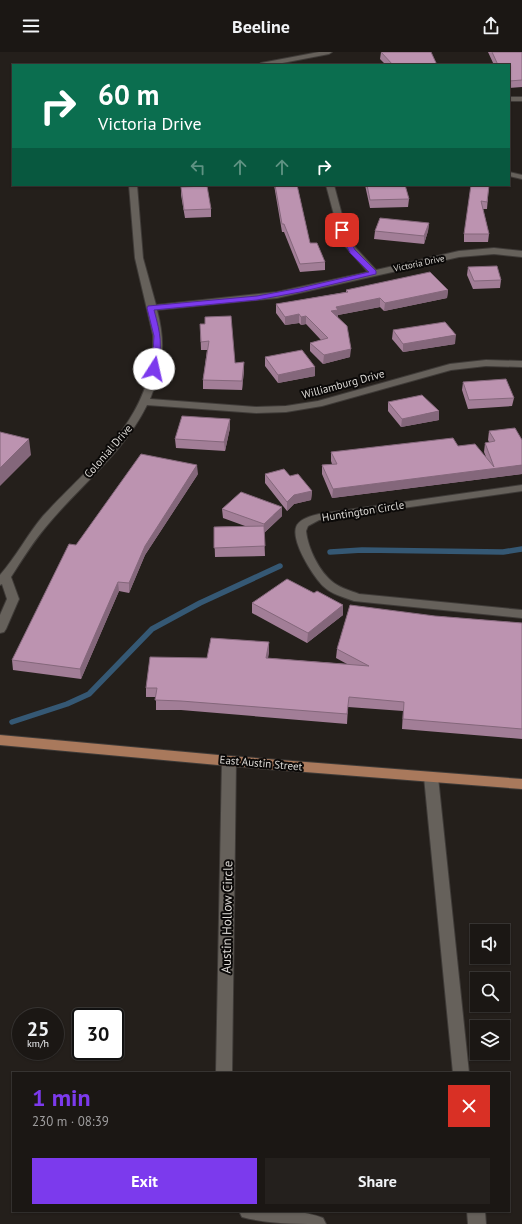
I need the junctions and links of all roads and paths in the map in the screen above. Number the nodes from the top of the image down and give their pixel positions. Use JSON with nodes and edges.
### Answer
{"nodes":[{"id":1,"x":329,"y":52,"type":"edge"},
{"id":2,"x":266,"y":64,"type":"edge"},
{"id":3,"x":510,"y":99,"type":"edge"},
{"id":4,"x":522,"y":99,"type":"edge"},
{"id":5,"x":510,"y":174,"type":"edge"},
{"id":6,"x":522,"y":177,"type":"edge"},
{"id":7,"x":133,"y":186,"type":"edge"},
{"id":8,"x":330,"y":186,"type":"edge"},
{"id":9,"x":522,"y":254,"type":"edge"},
{"id":10,"x":374,"y":273,"type":"junction"},
{"id":11,"x":151,"y":308,"type":"junction"},
{"id":12,"x":522,"y":364,"type":"edge"},
{"id":13,"x":144,"y":402,"type":"junction"},
{"id":14,"x":522,"y":488,"type":"edge"},
{"id":15,"x":3,"y":579,"type":"edge"},
{"id":16,"x":522,"y":614,"type":"edge"},
{"id":17,"x":0,"y":629,"type":"edge"},
{"id":18,"x":0,"y":740,"type":"edge"},
{"id":19,"x":230,"y":761,"type":"junction"},
{"id":20,"x":431,"y":776,"type":"junction"},
{"id":21,"x":522,"y":784,"type":"edge"},
{"id":22,"x":224,"y":1072,"type":"edge"},
{"id":23,"x":462,"y":1072,"type":"edge"},
{"id":24,"x":253,"y":1212,"type":"edge"},
{"id":25,"x":476,"y":1212,"type":"edge"},
{"id":26,"x":317,"y":1224,"type":"edge"},
{"id":27,"x":477,"y":1224,"type":"edge"}],
"edges":[{"from":1,"to":2,"type":"street"},
{"from":3,"to":4,"type":"street"},
{"from":5,"to":6,"type":"street"},
{"from":7,"to":11,"type":"street","name":"Colonial Drive"},
{"from":8,"to":10,"type":"street"},
{"from":9,"to":10,"type":"street","name":"Victoria Drive"},
{"from":10,"to":11,"type":"street","name":"Victoria Drive"},
{"from":11,"to":13,"type":"street","name":"Colonial Drive"},
{"from":12,"to":13,"type":"street","name":"Williamburg Drive"},
{"from":13,"to":15,"type":"street","name":"Colonial Drive"},
{"from":14,"to":16,"type":"street","name":"Huntington Circle"},
{"from":15,"to":17,"type":"street","name":"Colonial Drive"},
{"from":18,"to":19,"type":"main road","name":"East Austin Street"},
{"from":19,"to":20,"type":"main road","name":"East Austin Street"},
{"from":19,"to":22,"type":"street","name":"Austin Hollow Circle"},
{"from":20,"to":21,"type":"main road","name":"East Austin Street"},
{"from":20,"to":23,"type":"street"},
{"from":24,"to":26,"type":"street"},
{"from":25,"to":27,"type":"street"}]}
